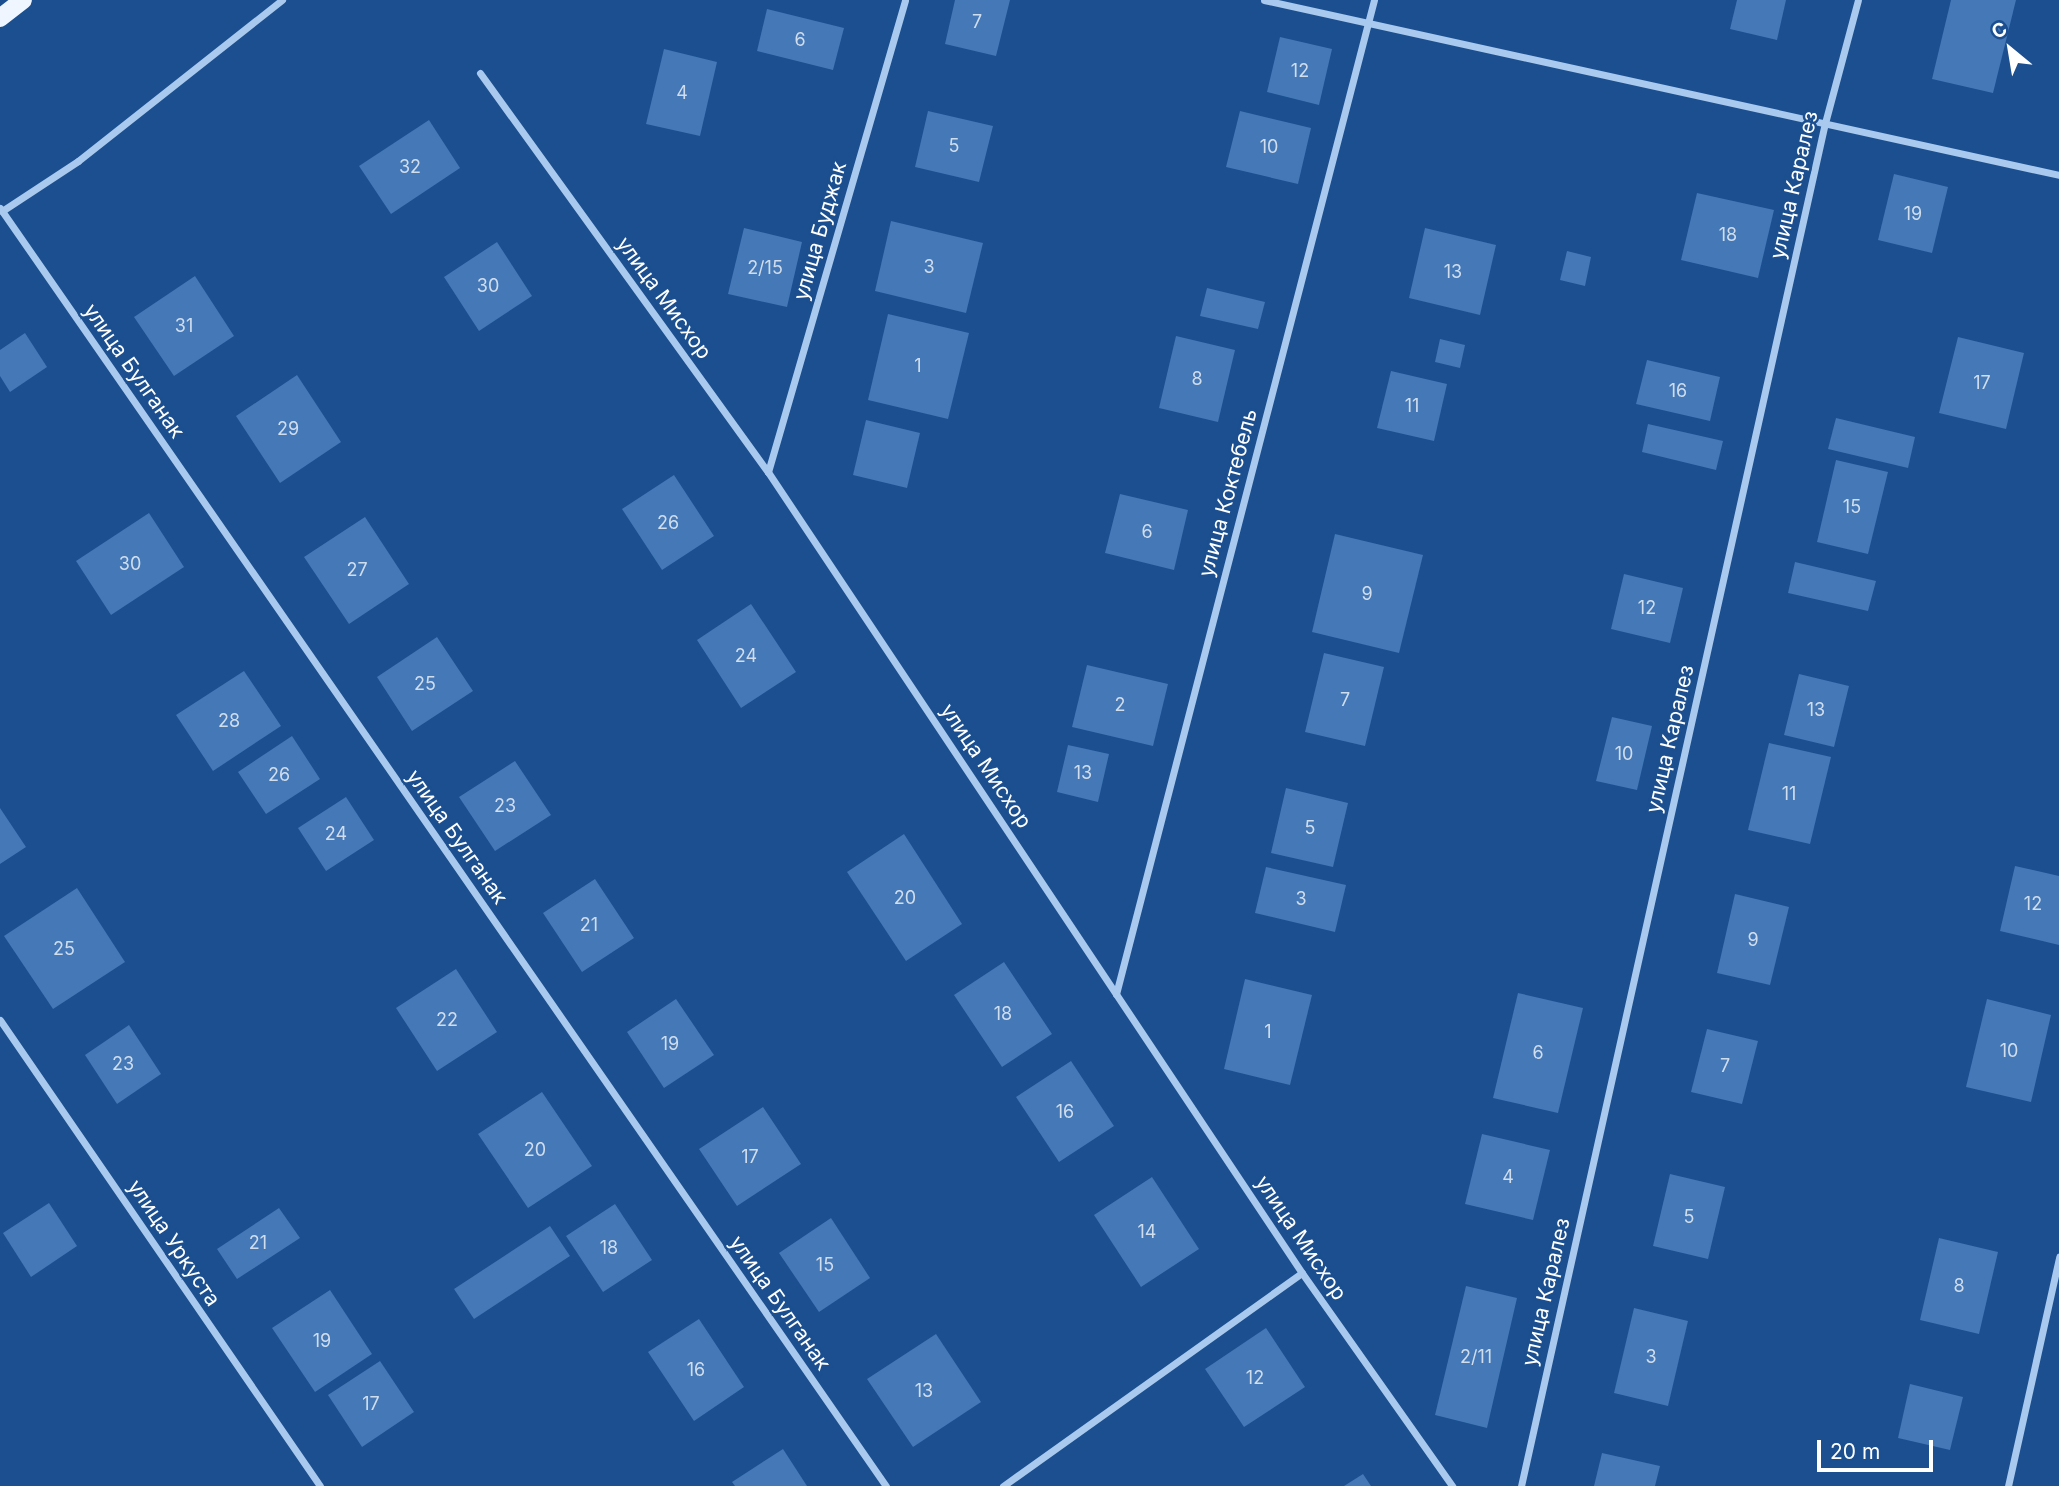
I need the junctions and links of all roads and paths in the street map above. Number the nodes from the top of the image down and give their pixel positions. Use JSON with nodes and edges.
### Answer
{"nodes":[{"id":1,"x":23,"y":0,"type":"edge"},
{"id":2,"x":282,"y":0,"type":"edge"},
{"id":3,"x":905,"y":0,"type":"edge"},
{"id":4,"x":1264,"y":0,"type":"edge"},
{"id":5,"x":1374,"y":0,"type":"edge"},
{"id":6,"x":1858,"y":0,"type":"edge"},
{"id":7,"x":0,"y":18,"type":"edge"},
{"id":8,"x":1368,"y":20,"type":"junction"},
{"id":9,"x":480,"y":73,"type":"dead end"},
{"id":10,"x":1825,"y":123,"type":"junction"},
{"id":11,"x":2059,"y":175,"type":"edge"},
{"id":12,"x":1,"y":209,"type":"edge"},
{"id":13,"x":768,"y":472,"type":"junction"},
{"id":14,"x":1116,"y":994,"type":"junction"},
{"id":15,"x":0,"y":1020,"type":"edge"},
{"id":16,"x":2059,"y":1257,"type":"edge"},
{"id":17,"x":1302,"y":1273,"type":"junction"},
{"id":18,"x":320,"y":1486,"type":"edge"},
{"id":19,"x":886,"y":1486,"type":"edge"},
{"id":20,"x":1003,"y":1486,"type":"edge"},
{"id":21,"x":1451,"y":1486,"type":"edge"},
{"id":22,"x":1521,"y":1486,"type":"edge"},
{"id":23,"x":2008,"y":1486,"type":"edge"}],
"edges":[{"from":1,"to":7,"type":"main road"},
{"from":2,"to":12,"type":"street"},
{"from":3,"to":13,"type":"street","name":"улица Буджак"},
{"from":4,"to":8,"type":"street"},
{"from":5,"to":8,"type":"street","name":"улица Коктебель"},
{"from":6,"to":10,"type":"street","name":"улица Каралез"},
{"from":8,"to":10,"type":"street"},
{"from":8,"to":14,"type":"street","name":"улица Коктебель"},
{"from":9,"to":13,"type":"street","name":"улица Мисхор"},
{"from":10,"to":11,"type":"street"},
{"from":10,"to":22,"type":"street","name":"улица Каралез"},
{"from":12,"to":19,"type":"street","name":"улица Булганак"},
{"from":13,"to":14,"type":"street","name":"улица Мисхор"},
{"from":14,"to":17,"type":"street","name":"улица Мисхор"},
{"from":15,"to":18,"type":"street","name":"улица Уркуста"},
{"from":16,"to":23,"type":"street"},
{"from":17,"to":20,"type":"street"},
{"from":17,"to":21,"type":"street","name":"улица Мисхор"}]}
